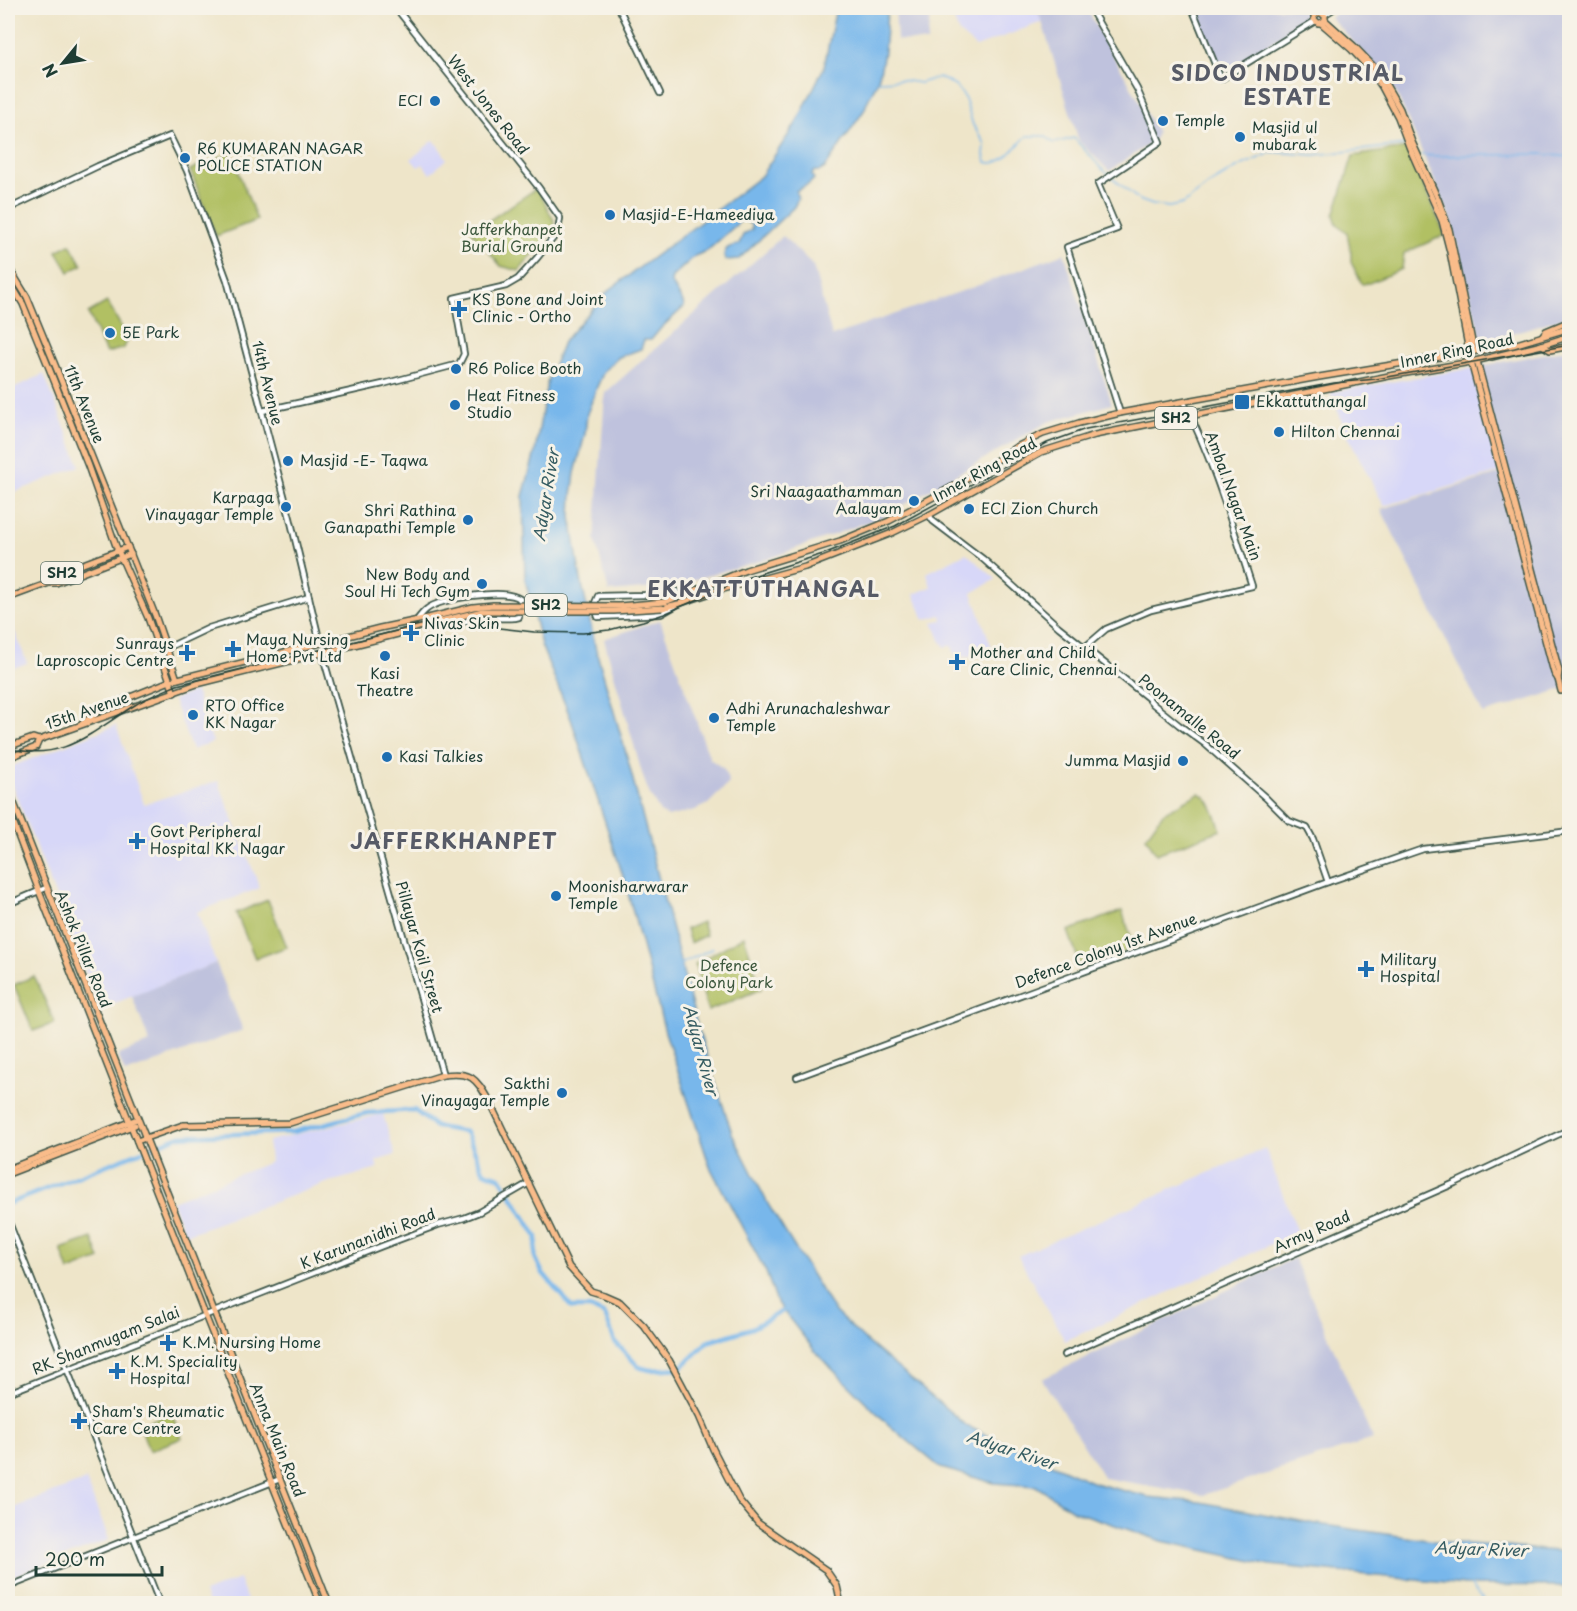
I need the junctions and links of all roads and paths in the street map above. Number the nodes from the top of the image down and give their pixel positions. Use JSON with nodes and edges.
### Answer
{"nodes":[{"id":1,"x":396,"y":8,"type":"edge"},
{"id":2,"x":619,"y":8,"type":"edge"},
{"id":3,"x":1090,"y":8,"type":"edge"},
{"id":4,"x":1192,"y":8,"type":"edge"},
{"id":5,"x":1335,"y":8,"type":"edge"},
{"id":6,"x":1319,"y":16,"type":"edge"},
{"id":7,"x":660,"y":93,"type":"dead end"},
{"id":8,"x":1411,"y":145,"type":"junction"},
{"id":9,"x":8,"y":209,"type":"edge"},
{"id":10,"x":8,"y":266,"type":"edge"},
{"id":11,"x":8,"y":279,"type":"edge"},
{"id":12,"x":21,"y":285,"type":"junction"},
{"id":13,"x":14,"y":288,"type":"junction"},
{"id":14,"x":8,"y":291,"type":"edge"},
{"id":15,"x":1569,"y":321,"type":"edge"},
{"id":16,"x":1569,"y":328,"type":"edge"},
{"id":17,"x":1569,"y":336,"type":"edge"},
{"id":18,"x":1541,"y":337,"type":"junction"},
{"id":19,"x":1542,"y":345,"type":"junction"},
{"id":20,"x":1569,"y":346,"type":"edge"},
{"id":21,"x":1472,"y":352,"type":"junction"},
{"id":22,"x":1474,"y":362,"type":"junction"},
{"id":23,"x":1184,"y":402,"type":"junction"},
{"id":24,"x":262,"y":411,"type":"junction"},
{"id":25,"x":1120,"y":413,"type":"junction"},
{"id":26,"x":1190,"y":415,"type":"junction"},
{"id":27,"x":929,"y":515,"type":"junction"},
{"id":28,"x":128,"y":547,"type":"junction"},
{"id":29,"x":117,"y":549,"type":"junction"},
{"id":30,"x":131,"y":554,"type":"junction"},
{"id":31,"x":122,"y":558,"type":"junction"},
{"id":32,"x":49,"y":583,"type":"junction"},
{"id":33,"x":309,"y":597,"type":"junction"},
{"id":34,"x":8,"y":598,"type":"edge"},
{"id":35,"x":678,"y":601,"type":"junction"},
{"id":36,"x":155,"y":615,"type":"junction"},
{"id":37,"x":148,"y":618,"type":"junction"},
{"id":38,"x":418,"y":623,"type":"junction"},
{"id":39,"x":320,"y":643,"type":"junction"},
{"id":40,"x":1084,"y":647,"type":"junction"},
{"id":41,"x":167,"y":648,"type":"junction"},
{"id":42,"x":322,"y":653,"type":"junction"},
{"id":43,"x":177,"y":679,"type":"junction"},
{"id":44,"x":170,"y":681,"type":"junction"},
{"id":45,"x":1569,"y":688,"type":"edge"},
{"id":46,"x":174,"y":693,"type":"junction"},
{"id":47,"x":76,"y":728,"type":"junction"},
{"id":48,"x":39,"y":740,"type":"junction"},
{"id":49,"x":8,"y":747,"type":"edge"},
{"id":50,"x":8,"y":758,"type":"edge"},
{"id":51,"x":8,"y":789,"type":"edge"},
{"id":52,"x":8,"y":809,"type":"edge"},
{"id":53,"x":18,"y":814,"type":"junction"},
{"id":54,"x":10,"y":817,"type":"junction"},
{"id":55,"x":1569,"y":831,"type":"edge"},
{"id":56,"x":1328,"y":882,"type":"junction"},
{"id":57,"x":46,"y":888,"type":"junction"},
{"id":58,"x":39,"y":891,"type":"junction"},
{"id":59,"x":8,"y":904,"type":"edge"},
{"id":60,"x":444,"y":1075,"type":"junction"},
{"id":61,"x":797,"y":1077,"type":"dead end"},
{"id":62,"x":138,"y":1121,"type":"junction"},
{"id":63,"x":131,"y":1124,"type":"junction"},
{"id":64,"x":1569,"y":1129,"type":"edge"},
{"id":65,"x":146,"y":1141,"type":"junction"},
{"id":66,"x":139,"y":1144,"type":"junction"},
{"id":67,"x":8,"y":1171,"type":"edge"},
{"id":68,"x":528,"y":1180,"type":"junction"},
{"id":69,"x":8,"y":1220,"type":"edge"},
{"id":70,"x":213,"y":1312,"type":"junction"},
{"id":71,"x":205,"y":1315,"type":"junction"},
{"id":72,"x":1064,"y":1355,"type":"dead end"},
{"id":73,"x":67,"y":1369,"type":"junction"},
{"id":74,"x":8,"y":1394,"type":"edge"},
{"id":75,"x":280,"y":1479,"type":"junction"},
{"id":76,"x":272,"y":1482,"type":"junction"},
{"id":77,"x":134,"y":1537,"type":"junction"},
{"id":78,"x":8,"y":1587,"type":"edge"},
{"id":79,"x":160,"y":1604,"type":"edge"},
{"id":80,"x":320,"y":1604,"type":"edge"},
{"id":81,"x":329,"y":1604,"type":"edge"},
{"id":82,"x":841,"y":1604,"type":"edge"}],
"edges":[{"from":1,"to":24,"type":"street","name":"West Jones Road"},
{"from":2,"to":7,"type":"street"},
{"from":3,"to":25,"type":"street"},
{"from":4,"to":6,"type":"street"},
{"from":5,"to":6,"type":"street"},
{"from":6,"to":8,"type":"main road"},
{"from":8,"to":21,"type":"main road"},
{"from":8,"to":21,"type":"main road"},
{"from":9,"to":24,"type":"street","name":"14th Avenue"},
{"from":10,"to":12,"type":"main road","name":"11th Avenue"},
{"from":11,"to":13,"type":"main road","name":"11th Avenue"},
{"from":12,"to":13,"type":"main road"},
{"from":12,"to":28,"type":"main road","name":"11th Avenue"},
{"from":13,"to":14,"type":"main road"},
{"from":13,"to":29,"type":"main road","name":"11th Avenue"},
{"from":15,"to":18,"type":"main road"},
{"from":16,"to":18,"type":"main road","number":"SH2"},
{"from":17,"to":19,"type":"main road","number":"SH2"},
{"from":18,"to":21,"type":"main road","name":"Inner Ring Road","number":"SH2"},
{"from":19,"to":20,"type":"main road"},
{"from":19,"to":22,"type":"main road","name":"Inner Ring Road","number":"SH2"},
{"from":21,"to":22,"type":"main road"},
{"from":21,"to":23,"type":"main road","name":"Inner Ring Road","number":"SH2"},
{"from":22,"to":26,"type":"main road","name":"Inner Ring Road","number":"SH2"},
{"from":22,"to":45,"type":"main road"},
{"from":23,"to":25,"type":"main road","name":"Inner Ring Road","number":"SH2"},
{"from":23,"to":26,"type":"street","name":"Ambal Nagar Main"},
{"from":24,"to":33,"type":"street","name":"14th Avenue"},
{"from":25,"to":35,"type":"main road","name":"Inner Ring Road","number":"SH2"},
{"from":26,"to":27,"type":"main road","name":"Inner Ring Road","number":"SH2"},
{"from":26,"to":40,"type":"street","name":"Ambal Nagar Main"},
{"from":27,"to":35,"type":"main road","name":"Inner Ring Road","number":"SH2"},
{"from":27,"to":40,"type":"street","name":"Poonamalle Road"},
{"from":28,"to":29,"type":"main road","number":"SH2"},
{"from":28,"to":30,"type":"main road","name":"11th Avenue"},
{"from":29,"to":31,"type":"main road"},
{"from":29,"to":32,"type":"main road","number":"SH2"},
{"from":30,"to":31,"type":"main road"},
{"from":30,"to":36,"type":"main road","name":"11th Avenue"},
{"from":31,"to":32,"type":"main road"},
{"from":31,"to":37,"type":"main road"},
{"from":32,"to":34,"type":"main road","number":"SH2"},
{"from":33,"to":39,"type":"street","name":"14th Avenue"},
{"from":33,"to":41,"type":"street"},
{"from":35,"to":35,"type":"street"},
{"from":35,"to":38,"type":"main road","name":"Inner Ring Road","number":"SH2","bridge":true},
{"from":36,"to":37,"type":"main road"},
{"from":36,"to":41,"type":"main road","name":"11th Avenue"},
{"from":37,"to":44,"type":"main road"},
{"from":38,"to":38,"type":"street"},
{"from":38,"to":39,"type":"main road","number":"SH2"},
{"from":38,"to":42,"type":"main road","number":"SH2"},
{"from":39,"to":43,"type":"main road","number":"SH2"},
{"from":40,"to":56,"type":"street","name":"Poonamalle Road"},
{"from":41,"to":43,"type":"main road","name":"11th Avenue"},
{"from":42,"to":46,"type":"main road","number":"SH2"},
{"from":42,"to":60,"type":"street","name":"Pillayar Koil Street"},
{"from":43,"to":44,"type":"main road","number":"SH2"},
{"from":44,"to":46,"type":"main road"},
{"from":44,"to":47,"type":"main road"},
{"from":46,"to":47,"type":"main road","name":"15th Avenue"},
{"from":47,"to":48,"type":"main road","name":"15th Avenue"},
{"from":48,"to":49,"type":"main road","name":"15th Avenue"},
{"from":48,"to":50,"type":"main road"},
{"from":51,"to":53,"type":"main road","name":"Ashok Pillar Road"},
{"from":52,"to":54,"type":"main road","name":"Ashok Pillar Road"},
{"from":53,"to":54,"type":"main road"},
{"from":53,"to":57,"type":"main road","name":"Ashok Pillar Road"},
{"from":54,"to":58,"type":"main road","name":"Ashok Pillar Road"},
{"from":55,"to":56,"type":"street","name":"Defence Colony 1st Avenue"},
{"from":56,"to":61,"type":"street","name":"Defence Colony 1st Avenue"},
{"from":57,"to":58,"type":"street"},
{"from":57,"to":62,"type":"main road","name":"Ashok Pillar Road"},
{"from":58,"to":59,"type":"street"},
{"from":58,"to":63,"type":"main road","name":"Ashok Pillar Road"},
{"from":60,"to":65,"type":"main road"},
{"from":60,"to":68,"type":"main road"},
{"from":62,"to":63,"type":"main road"},
{"from":62,"to":65,"type":"main road","name":"Anna Main Road"},
{"from":63,"to":66,"type":"main road","name":"Anna Main Road"},
{"from":63,"to":67,"type":"main road"},
{"from":64,"to":72,"type":"street","name":"Army Road"},
{"from":65,"to":66,"type":"main road"},
{"from":65,"to":70,"type":"main road","name":"Anna Main Road"},
{"from":66,"to":71,"type":"main road","name":"Anna Main Road"},
{"from":68,"to":70,"type":"street","name":"K Karunanidhi Road"},
{"from":68,"to":82,"type":"main road"},
{"from":69,"to":73,"type":"street"},
{"from":70,"to":71,"type":"street","name":"RK Shanmugam Salai"},
{"from":70,"to":75,"type":"main road","name":"Anna Main Road"},
{"from":71,"to":73,"type":"street","name":"RK Shanmugam Salai"},
{"from":71,"to":76,"type":"main road","name":"Anna Main Road"},
{"from":73,"to":74,"type":"street","name":"RK Shanmugam Salai"},
{"from":73,"to":77,"type":"street"},
{"from":75,"to":76,"type":"street"},
{"from":75,"to":81,"type":"main road","name":"Anna Main Road"},
{"from":76,"to":77,"type":"street"},
{"from":76,"to":80,"type":"main road","name":"Anna Main Road"},
{"from":77,"to":78,"type":"street"},
{"from":77,"to":79,"type":"street"}]}
